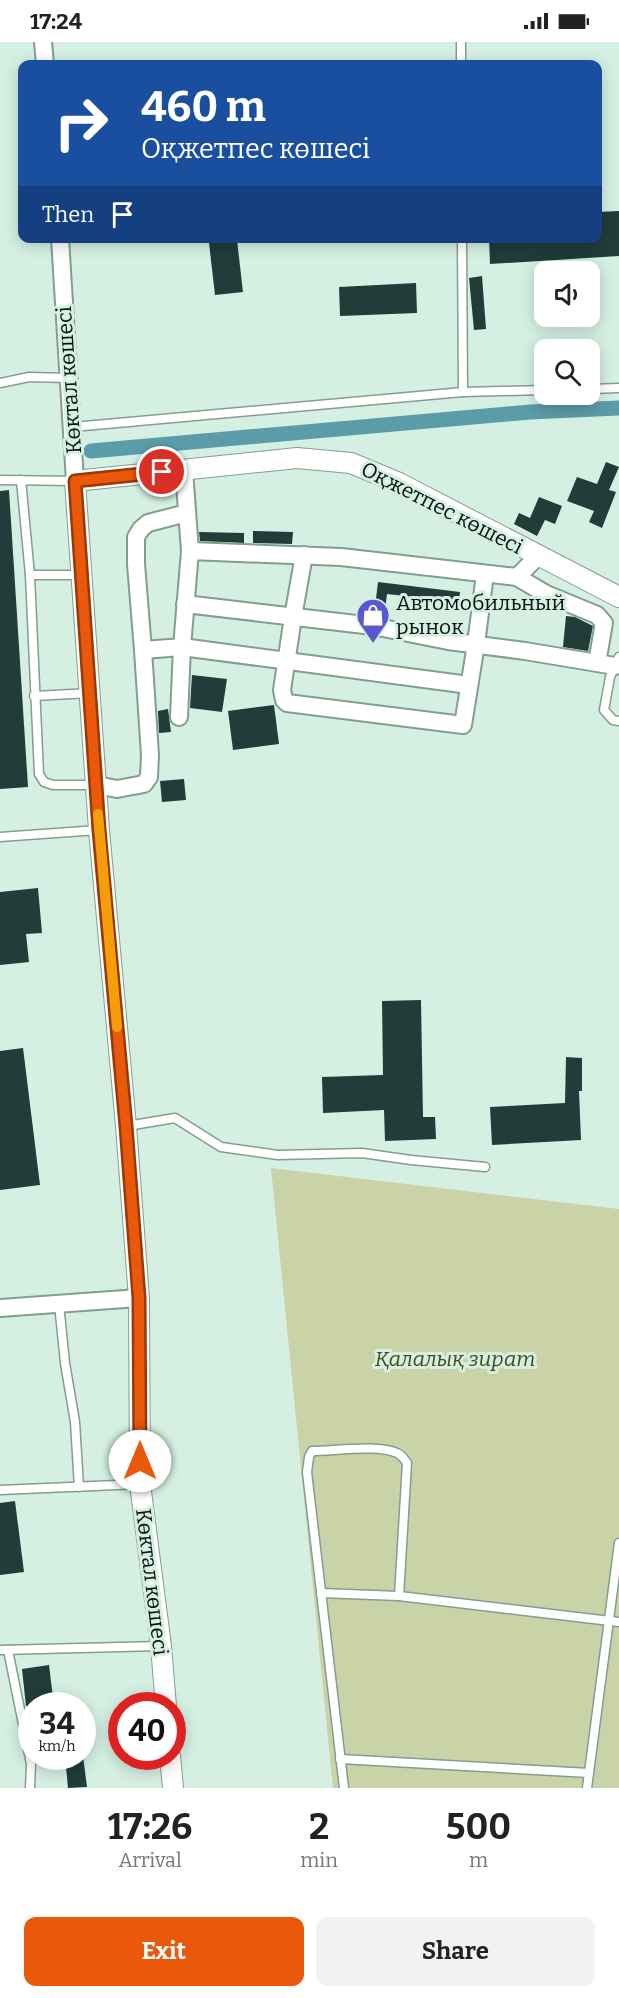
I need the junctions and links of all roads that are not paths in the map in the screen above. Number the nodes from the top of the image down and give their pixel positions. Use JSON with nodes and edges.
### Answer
{"nodes":[{"id":1,"x":43,"y":42,"type":"edge"},
{"id":2,"x":461,"y":42,"type":"edge"},
{"id":3,"x":45,"y":60,"type":"edge"},
{"id":4,"x":461,"y":60,"type":"edge"},
{"id":5,"x":60,"y":243,"type":"edge"},
{"id":6,"x":462,"y":243,"type":"edge"},
{"id":7,"x":69,"y":378,"type":"junction"},
{"id":8,"x":0,"y":383,"type":"edge"},
{"id":9,"x":619,"y":388,"type":"edge"},
{"id":10,"x":600,"y":389,"type":"edge"},
{"id":11,"x":534,"y":390,"type":"edge"},
{"id":12,"x":463,"y":392,"type":"junction"},
{"id":13,"x":73,"y":427,"type":"junction"},
{"id":14,"x":184,"y":470,"type":"junction"},
{"id":15,"x":0,"y":480,"type":"edge"},
{"id":16,"x":21,"y":480,"type":"junction"},
{"id":17,"x":75,"y":481,"type":"junction"},
{"id":18,"x":187,"y":513,"type":"junction"},
{"id":19,"x":190,"y":551,"type":"junction"},
{"id":20,"x":304,"y":555,"type":"junction"},
{"id":21,"x":538,"y":556,"type":"junction"},
{"id":22,"x":485,"y":574,"type":"junction"},
{"id":23,"x":30,"y":575,"type":"junction"},
{"id":24,"x":82,"y":575,"type":"junction"},
{"id":25,"x":517,"y":577,"type":"junction"},
{"id":26,"x":619,"y":597,"type":"edge"},
{"id":27,"x":186,"y":604,"type":"junction"},
{"id":28,"x":292,"y":617,"type":"junction"},
{"id":29,"x":476,"y":644,"type":"junction"},
{"id":30,"x":182,"y":647,"type":"junction"},
{"id":31,"x":142,"y":650,"type":"junction"},
{"id":32,"x":286,"y":662,"type":"junction"},
{"id":33,"x":617,"y":662,"type":"edge"},
{"id":34,"x":597,"y":663,"type":"junction"},
{"id":35,"x":469,"y":685,"type":"junction"},
{"id":36,"x":90,"y":693,"type":"junction"},
{"id":37,"x":34,"y":696,"type":"junction"},
{"id":38,"x":179,"y":717,"type":"dead end"},
{"id":39,"x":619,"y":721,"type":"edge"},
{"id":40,"x":97,"y":785,"type":"junction"},
{"id":41,"x":99,"y":830,"type":"junction"},
{"id":42,"x":0,"y":837,"type":"edge"},
{"id":43,"x":126,"y":1126,"type":"junction"},
{"id":44,"x":485,"y":1167,"type":"dead end"},
{"id":45,"x":139,"y":1298,"type":"junction"},
{"id":46,"x":59,"y":1304,"type":"junction"},
{"id":47,"x":0,"y":1308,"type":"edge"},
{"id":48,"x":140,"y":1484,"type":"junction"},
{"id":49,"x":79,"y":1487,"type":"junction"},
{"id":50,"x":0,"y":1490,"type":"edge"},
{"id":51,"x":619,"y":1543,"type":"edge"},
{"id":52,"x":321,"y":1593,"type":"junction"},
{"id":53,"x":399,"y":1596,"type":"junction"},
{"id":54,"x":608,"y":1621,"type":"junction"},
{"id":55,"x":619,"y":1622,"type":"edge"},
{"id":56,"x":161,"y":1646,"type":"junction"},
{"id":57,"x":4,"y":1650,"type":"edge"},
{"id":58,"x":165,"y":1692,"type":"edge"},
{"id":59,"x":340,"y":1759,"type":"junction"},
{"id":60,"x":171,"y":1770,"type":"edge"},
{"id":61,"x":589,"y":1773,"type":"junction"},
{"id":62,"x":30,"y":1788,"type":"edge"},
{"id":63,"x":173,"y":1788,"type":"edge"},
{"id":64,"x":344,"y":1788,"type":"edge"},
{"id":65,"x":587,"y":1788,"type":"edge"}],
"edges":[{"from":1,"to":3,"type":"street"},
{"from":2,"to":4,"type":"lane"},
{"from":5,"to":7,"type":"street","name":"Көктал көшесі"},
{"from":6,"to":12,"type":"lane"},
{"from":7,"to":8,"type":"lane"},
{"from":7,"to":13,"type":"street","name":"Көктал көшесі"},
{"from":9,"to":10,"type":"lane"},
{"from":11,"to":12,"type":"lane"},
{"from":12,"to":13,"type":"lane"},
{"from":13,"to":17,"type":"street","name":"Көктал көшесі"},
{"from":14,"to":17,"type":"street","name":"Оқжетпес көшесі"},
{"from":14,"to":18,"type":"street"},
{"from":14,"to":21,"type":"street","name":"Оқжетпес көшесі"},
{"from":15,"to":16,"type":"lane"},
{"from":16,"to":17,"type":"lane"},
{"from":16,"to":23,"type":"lane"},
{"from":17,"to":24,"type":"street","name":"Көктал көшесі"},
{"from":18,"to":19,"type":"street"},
{"from":18,"to":31,"type":"street"},
{"from":19,"to":20,"type":"street"},
{"from":19,"to":27,"type":"street"},
{"from":20,"to":22,"type":"street"},
{"from":20,"to":28,"type":"street"},
{"from":21,"to":25,"type":"street"},
{"from":21,"to":26,"type":"street","name":"Оқжетпес көшесі"},
{"from":22,"to":25,"type":"street"},
{"from":22,"to":29,"type":"street"},
{"from":23,"to":24,"type":"lane"},
{"from":23,"to":37,"type":"lane"},
{"from":24,"to":36,"type":"street","name":"Көктал көшесі"},
{"from":25,"to":34,"type":"street"},
{"from":27,"to":28,"type":"street"},
{"from":27,"to":30,"type":"street"},
{"from":28,"to":29,"type":"street"},
{"from":28,"to":32,"type":"street"},
{"from":29,"to":34,"type":"street"},
{"from":29,"to":35,"type":"street"},
{"from":30,"to":31,"type":"street"},
{"from":30,"to":32,"type":"street"},
{"from":30,"to":38,"type":"street"},
{"from":31,"to":40,"type":"street"},
{"from":32,"to":35,"type":"street"},
{"from":32,"to":35,"type":"street"},
{"from":33,"to":34,"type":"street"},
{"from":33,"to":39,"type":"lane"},
{"from":36,"to":37,"type":"lane"},
{"from":36,"to":40,"type":"street","name":"Көктал көшесі"},
{"from":37,"to":40,"type":"lane"},
{"from":40,"to":41,"type":"street","name":"Көктал көшесі"},
{"from":41,"to":42,"type":"lane"},
{"from":41,"to":43,"type":"street","name":"Көктал көшесі"},
{"from":43,"to":44,"type":"lane"},
{"from":43,"to":45,"type":"street","name":"Көктал көшесі"},
{"from":45,"to":46,"type":"street"},
{"from":45,"to":48,"type":"street","name":"Көктал көшесі"},
{"from":46,"to":47,"type":"street"},
{"from":46,"to":49,"type":"lane"},
{"from":48,"to":49,"type":"lane"},
{"from":48,"to":56,"type":"street","name":"Көктал көшесі"},
{"from":49,"to":50,"type":"lane"},
{"from":51,"to":54,"type":"lane"},
{"from":52,"to":53,"type":"lane"},
{"from":52,"to":53,"type":"lane"},
{"from":52,"to":59,"type":"lane"},
{"from":53,"to":54,"type":"lane"},
{"from":54,"to":55,"type":"lane"},
{"from":54,"to":61,"type":"lane"},
{"from":56,"to":57,"type":"lane"},
{"from":56,"to":58,"type":"street","name":"Көктал көшесі"},
{"from":57,"to":62,"type":"lane"},
{"from":59,"to":61,"type":"lane"},
{"from":59,"to":64,"type":"lane"},
{"from":60,"to":63,"type":"street"},
{"from":61,"to":65,"type":"lane"}]}
